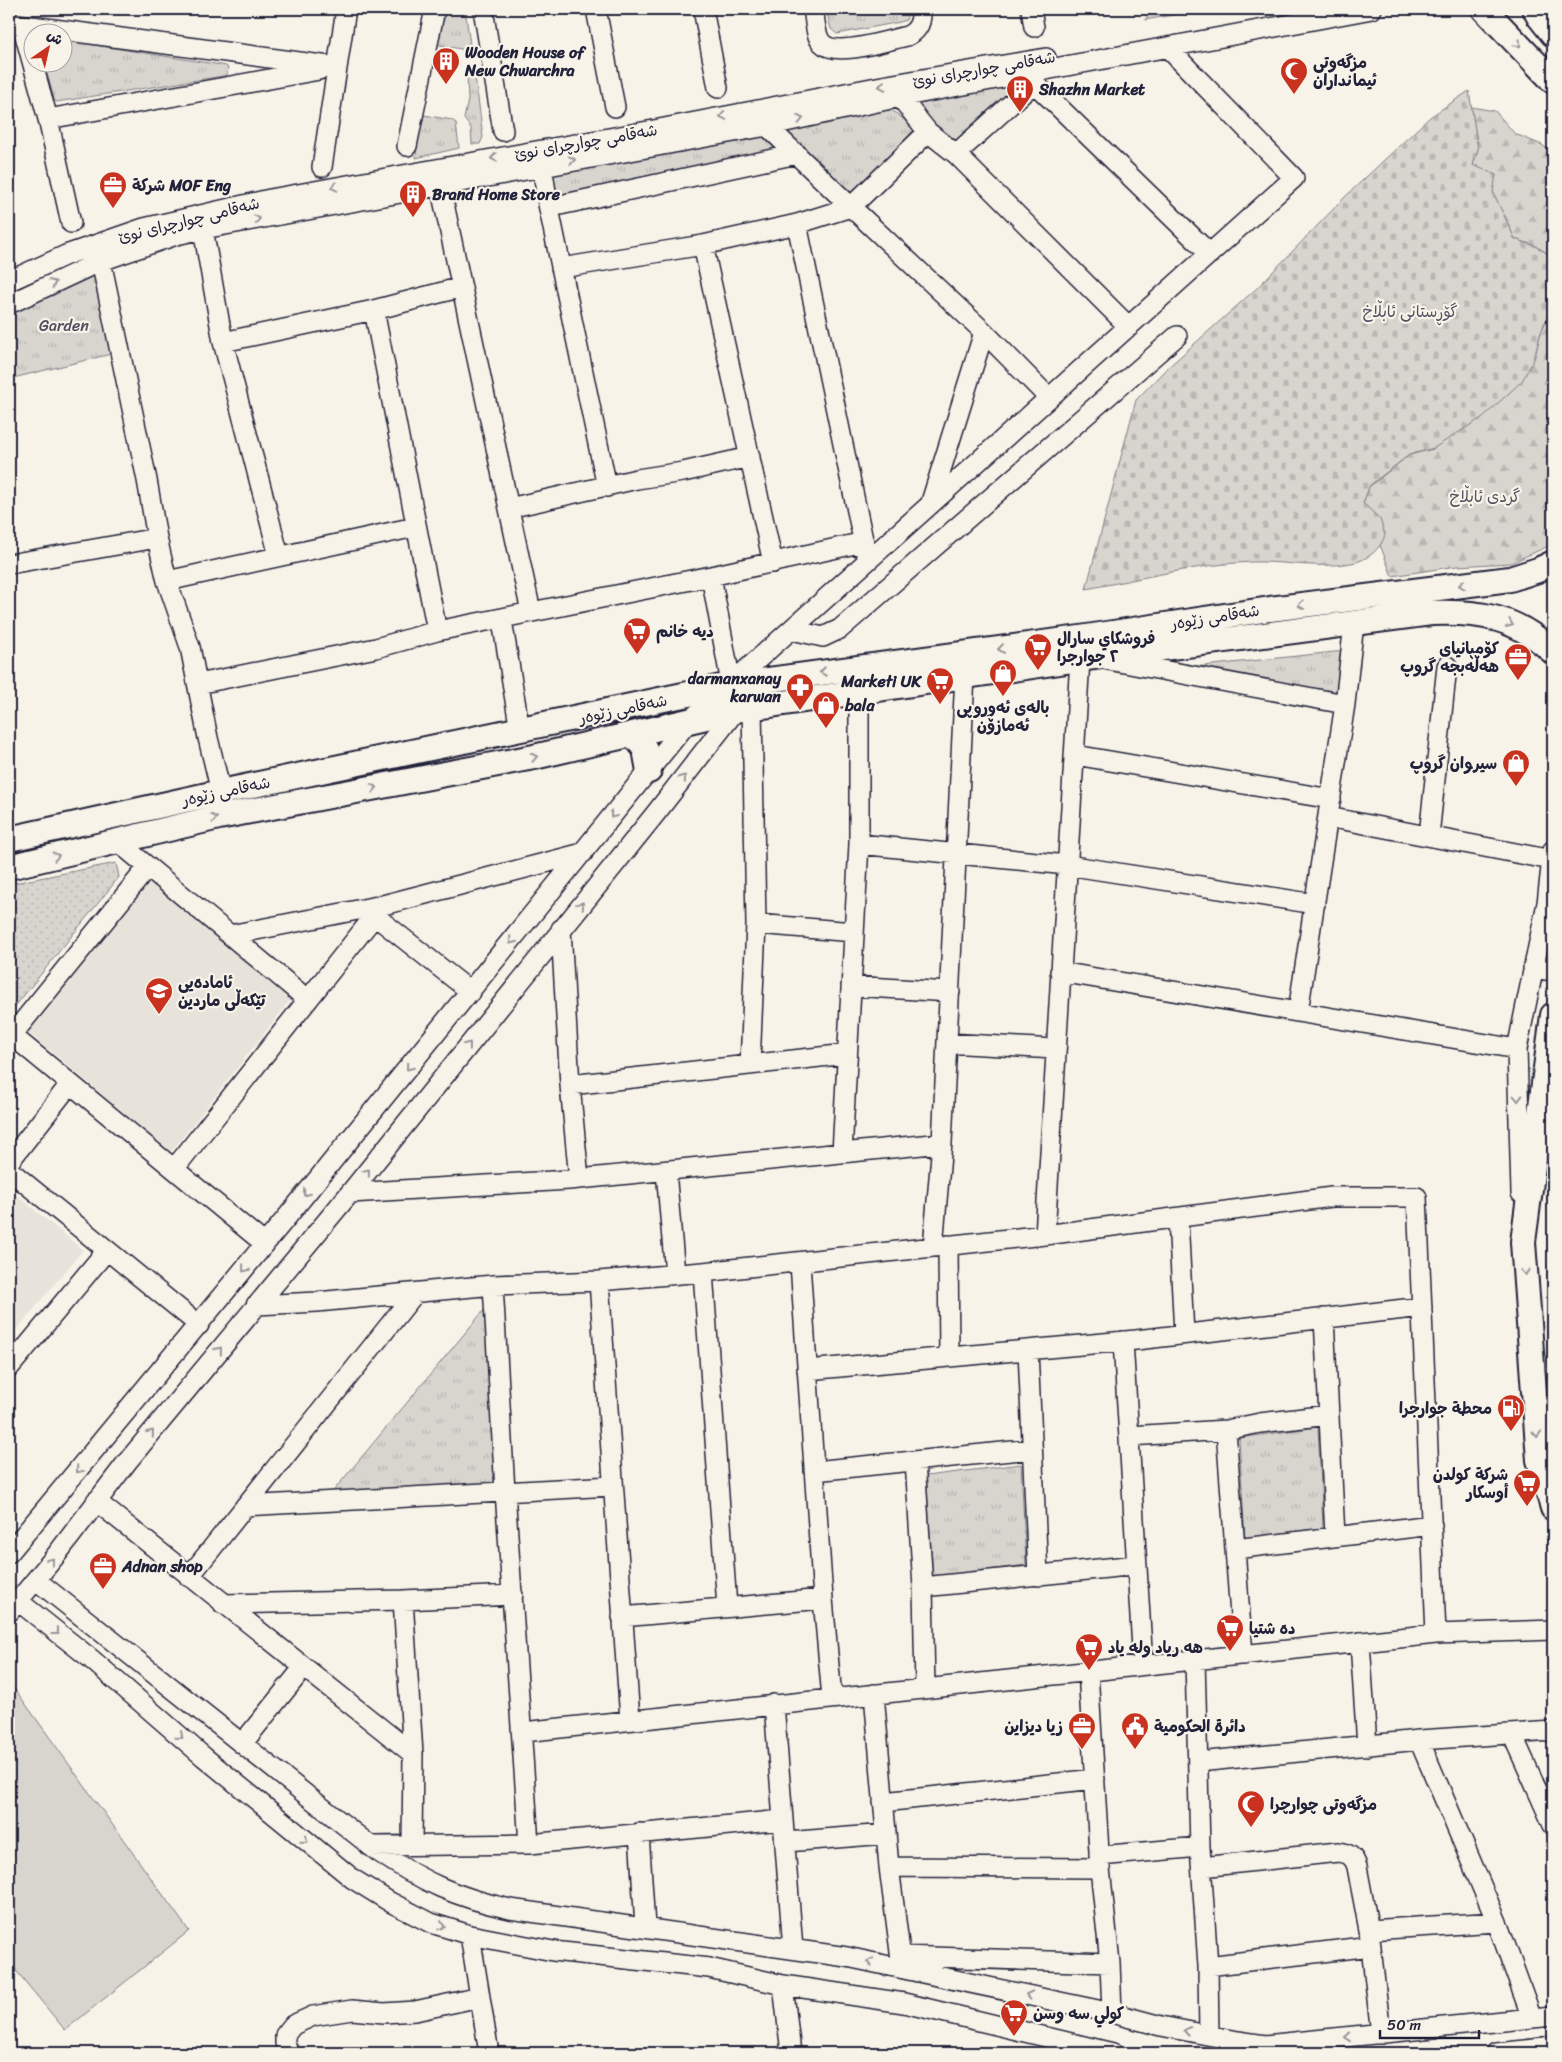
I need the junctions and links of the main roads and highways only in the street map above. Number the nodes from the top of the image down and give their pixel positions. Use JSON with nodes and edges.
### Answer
{"nodes":[{"id":1,"x":1484,"y":9,"type":"edge"},
{"id":2,"x":1535,"y":9,"type":"edge"},
{"id":3,"x":1553,"y":34,"type":"edge"},
{"id":4,"x":1553,"y":82,"type":"edge"},
{"id":5,"x":1553,"y":563,"type":"edge"},
{"id":6,"x":1270,"y":609,"type":"junction"},
{"id":7,"x":1255,"y":638,"type":"junction"},
{"id":8,"x":1553,"y":652,"type":"edge"},
{"id":9,"x":634,"y":735,"type":"junction"},
{"id":10,"x":649,"y":771,"type":"road end"},
{"id":11,"x":9,"y":839,"type":"edge"},
{"id":12,"x":9,"y":867,"type":"edge"},
{"id":13,"x":1553,"y":1015,"type":"edge"},
{"id":14,"x":1553,"y":1508,"type":"edge"}],
"edges":[{"from":1,"to":4,"type":"main road","one_way":true},
{"from":2,"to":3,"type":"main road"},
{"from":5,"to":6,"type":"main road","name":"شەقامی زێوەر","one_way":true},
{"from":6,"to":7,"type":"main road"},
{"from":6,"to":11,"type":"main road","name":"شەقامی زێوەر","one_way":true},
{"from":7,"to":8,"type":"main road","name":"شەقامی زێوەر","one_way":true},
{"from":7,"to":9,"type":"main road","name":"شەقامی زێوەر"},
{"from":9,"to":10,"type":"main road"},
{"from":12,"to":9,"type":"main road","name":"شەقامی زێوەر","one_way":true},
{"from":13,"to":14,"type":"main road","one_way":true}]}
